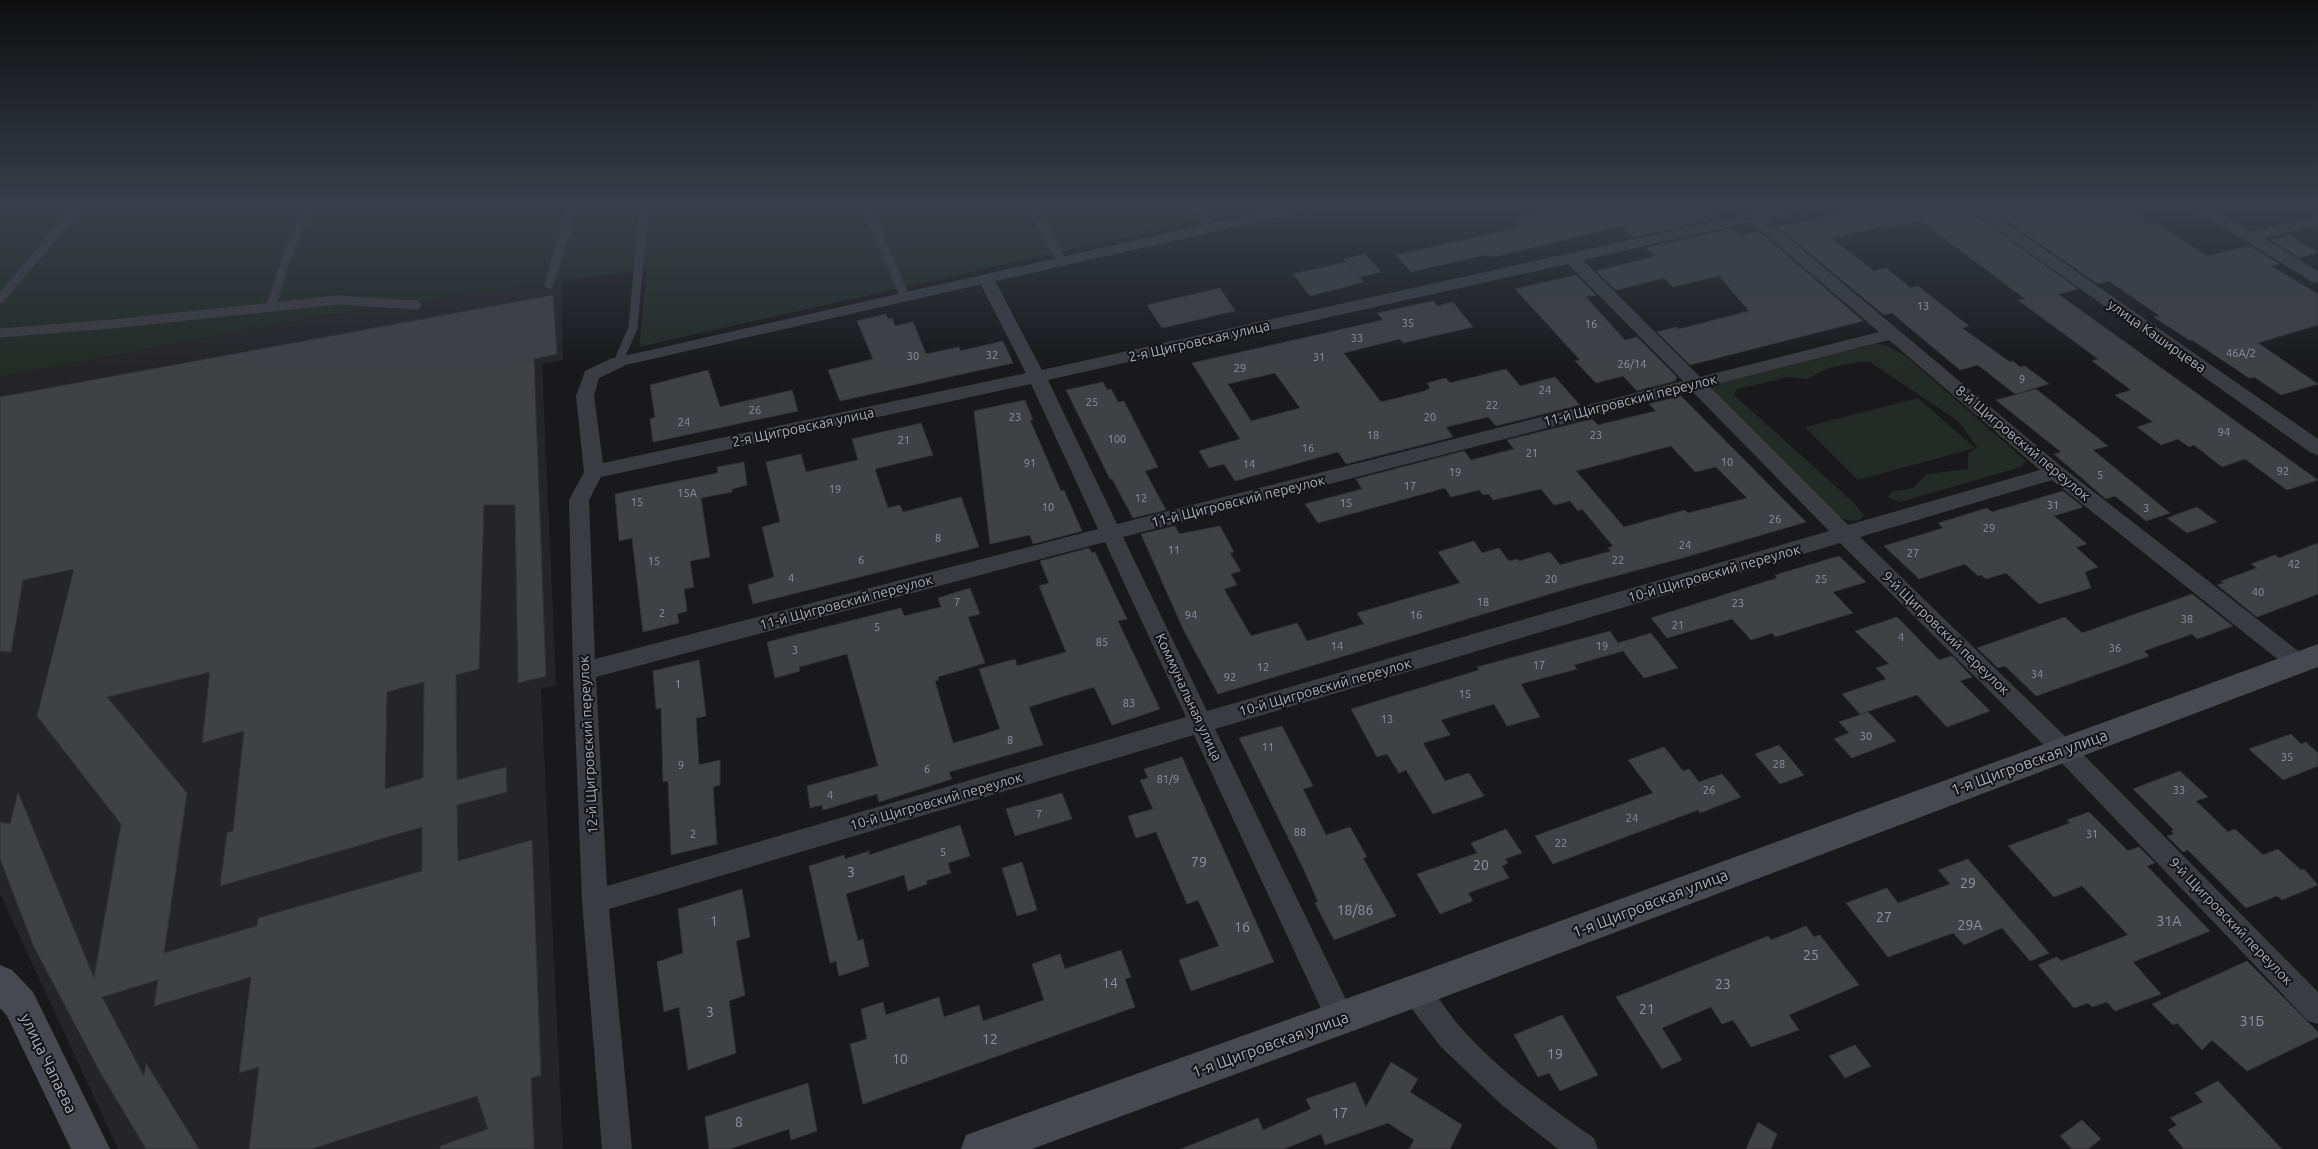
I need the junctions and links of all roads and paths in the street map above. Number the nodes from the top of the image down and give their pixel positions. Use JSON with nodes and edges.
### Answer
{"nodes":[{"id":1,"x":34,"y":260,"type":"edge"},
{"id":2,"x":286,"y":260,"type":"edge"},
{"id":3,"x":556,"y":260,"type":"edge"},
{"id":4,"x":639,"y":260,"type":"edge"},
{"id":5,"x":889,"y":260,"type":"edge"},
{"id":6,"x":1068,"y":260,"type":"edge"},
{"id":7,"x":1565,"y":260,"type":"edge"},
{"id":8,"x":1574,"y":260,"type":"edge"},
{"id":9,"x":1804,"y":260,"type":"edge"},
{"id":10,"x":2049,"y":260,"type":"edge"},
{"id":11,"x":2288,"y":260,"type":"edge"},
{"id":12,"x":1062,"y":261,"type":"joint"},
{"id":13,"x":2318,"y":278,"type":"edge"},
{"id":14,"x":986,"y":279,"type":"junction"},
{"id":15,"x":548,"y":284,"type":"dead end"},
{"id":16,"x":905,"y":297,"type":"junction"},
{"id":17,"x":0,"y":299,"type":"edge"},
{"id":18,"x":416,"y":305,"type":"dead end"},
{"id":19,"x":271,"y":306,"type":"junction"},
{"id":20,"x":0,"y":333,"type":"edge"},
{"id":21,"x":1892,"y":334,"type":"junction"},
{"id":22,"x":618,"y":362,"type":"junction"},
{"id":23,"x":1037,"y":377,"type":"junction"},
{"id":24,"x":1696,"y":383,"type":"junction"},
{"id":25,"x":2318,"y":448,"type":"edge"},
{"id":26,"x":594,"y":472,"type":"junction"},
{"id":27,"x":2055,"y":472,"type":"junction"},
{"id":28,"x":1111,"y":533,"type":"junction"},
{"id":29,"x":1845,"y":535,"type":"junction"},
{"id":30,"x":2308,"y":659,"type":"edge"},
{"id":31,"x":584,"y":671,"type":"junction"},
{"id":32,"x":1201,"y":723,"type":"junction"},
{"id":33,"x":2063,"y":749,"type":"junction"},
{"id":34,"x":595,"y":901,"type":"junction"},
{"id":35,"x":0,"y":982,"type":"edge"},
{"id":36,"x":1415,"y":991,"type":"junction"},
{"id":37,"x":2318,"y":1011,"type":"edge"},
{"id":38,"x":1340,"y":1018,"type":"junction"},
{"id":39,"x":91,"y":1149,"type":"edge"},
{"id":40,"x":617,"y":1149,"type":"edge"},
{"id":41,"x":980,"y":1149,"type":"edge"},
{"id":42,"x":1583,"y":1149,"type":"edge"}],
"edges":[{"from":1,"to":17,"type":"lane"},
{"from":2,"to":19,"type":"lane"},
{"from":3,"to":15,"type":"lane"},
{"from":4,"to":22,"type":"lane"},
{"from":5,"to":16,"type":"lane"},
{"from":6,"to":12,"type":"lane"},
{"from":7,"to":23,"type":"street","name":"2-я Щигровская улица"},
{"from":8,"to":24,"type":"street","name":"9-й Щигровский переулок"},
{"from":9,"to":21,"type":"street","name":"8-й Щигровский переулок"},
{"from":10,"to":25,"type":"street","name":"улица Каширцева"},
{"from":11,"to":13,"type":"street"},
{"from":12,"to":14,"type":"lane"},
{"from":14,"to":16,"type":"lane"},
{"from":14,"to":23,"type":"street","name":"Коммунальная улица"},
{"from":16,"to":22,"type":"lane"},
{"from":18,"to":19,"type":"lane"},
{"from":19,"to":20,"type":"lane"},
{"from":21,"to":24,"type":"street","name":"11-й Щигровский переулок"},
{"from":21,"to":27,"type":"street","name":"8-й Щигровский переулок"},
{"from":22,"to":26,"type":"street"},
{"from":23,"to":26,"type":"street","name":"2-я Щигровская улица"},
{"from":23,"to":28,"type":"street","name":"Коммунальная улица"},
{"from":24,"to":28,"type":"street","name":"11-й Щигровский переулок"},
{"from":24,"to":29,"type":"street","name":"9-й Щигровский переулок"},
{"from":26,"to":31,"type":"street","name":"12-й Щигровский переулок"},
{"from":27,"to":29,"type":"street","name":"10-й Щигровский переулок"},
{"from":27,"to":30,"type":"street","name":"8-й Щигровский переулок"},
{"from":28,"to":31,"type":"street","name":"11-й Щигровский переулок"},
{"from":28,"to":32,"type":"street","name":"Коммунальная улица"},
{"from":29,"to":32,"type":"street","name":"10-й Щигровский переулок"},
{"from":29,"to":33,"type":"street","name":"9-й Щигровский переулок"},
{"from":30,"to":33,"type":"street","name":"1-я Щигровская улица"},
{"from":31,"to":34,"type":"street","name":"12-й Щигровский переулок"},
{"from":32,"to":34,"type":"street","name":"10-й Щигровский переулок"},
{"from":32,"to":38,"type":"street","name":"Коммунальная улица"},
{"from":33,"to":36,"type":"street","name":"1-я Щигровская улица"},
{"from":33,"to":37,"type":"street","name":"9-й Щигровский переулок"},
{"from":34,"to":40,"type":"street","name":"12-й Щигровский переулок"},
{"from":35,"to":39,"type":"street","name":"улица Чапаева"},
{"from":36,"to":38,"type":"street","name":"1-я Щигровская улица"},
{"from":36,"to":42,"type":"street"},
{"from":38,"to":41,"type":"street","name":"1-я Щигровская улица"}]}
